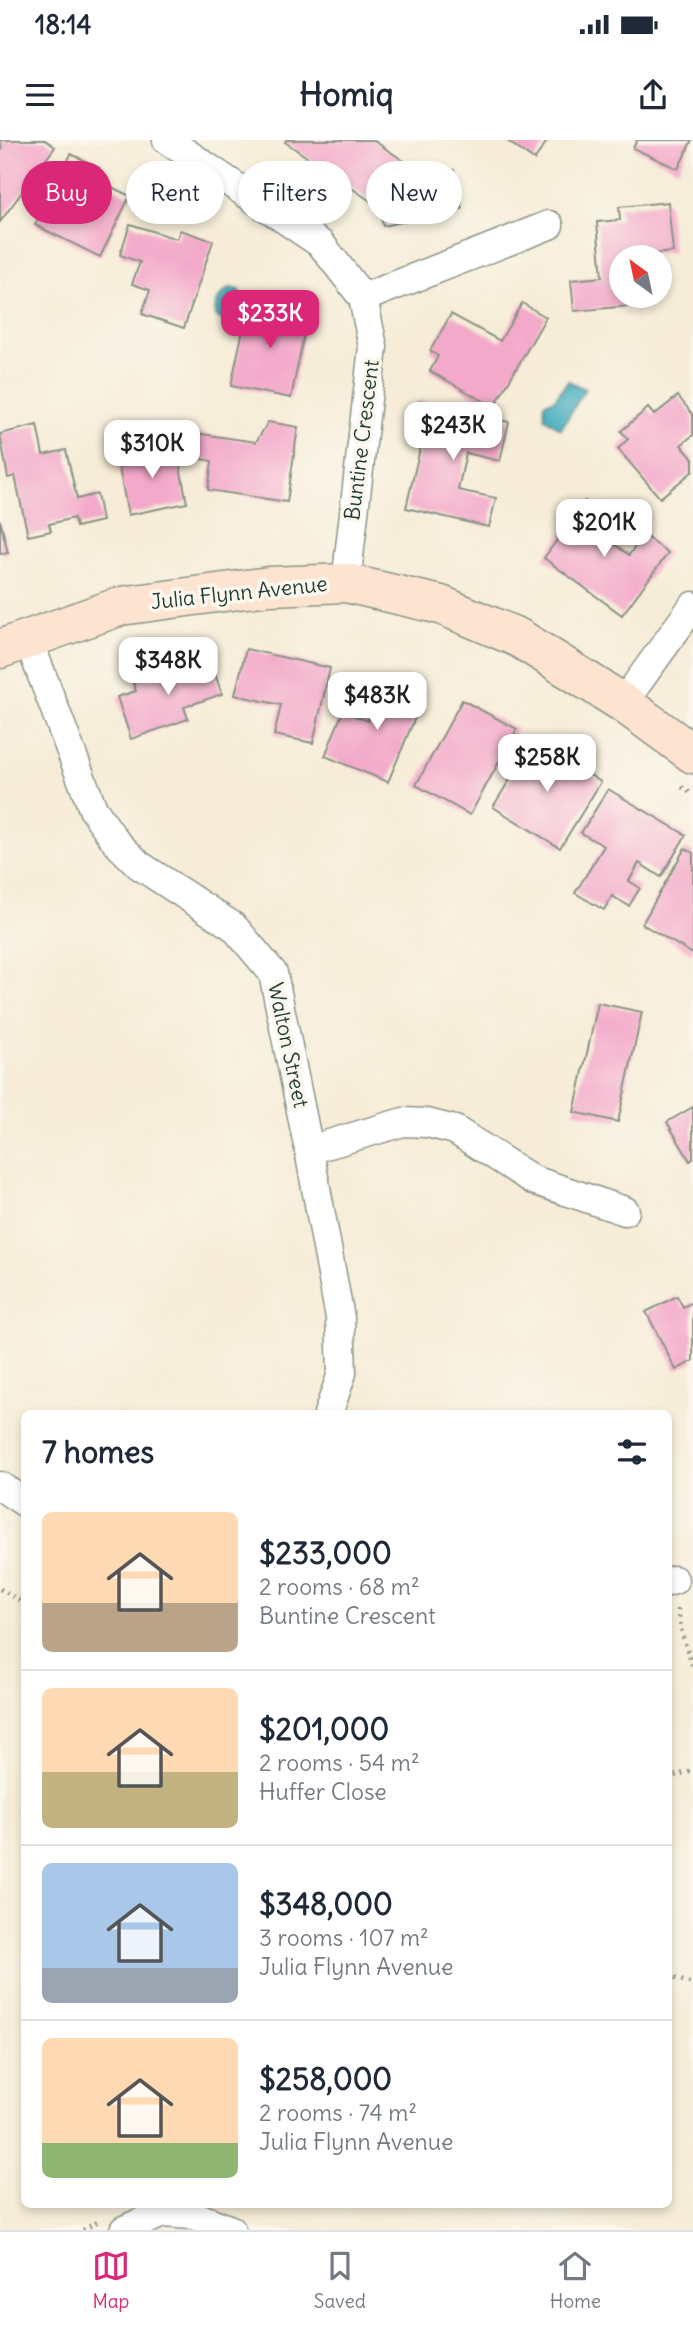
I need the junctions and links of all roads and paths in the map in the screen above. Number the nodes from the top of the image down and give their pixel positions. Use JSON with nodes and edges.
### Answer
{"nodes":[{"id":1,"x":167,"y":140,"type":"edge"},
{"id":2,"x":549,"y":225,"type":"dead end"},
{"id":3,"x":363,"y":298,"type":"junction"},
{"id":4,"x":346,"y":583,"type":"junction"},
{"id":5,"x":693,"y":606,"type":"edge"},
{"id":6,"x":14,"y":644,"type":"edge"},
{"id":7,"x":623,"y":703,"type":"junction"},
{"id":8,"x":682,"y":766,"type":"edge"},
{"id":9,"x":693,"y":795,"type":"edge"},
{"id":10,"x":309,"y":1150,"type":"junction"},
{"id":11,"x":625,"y":1211,"type":"dead end"},
{"id":12,"x":329,"y":1410,"type":"edge"},
{"id":13,"x":0,"y":1486,"type":"edge"},
{"id":14,"x":21,"y":1500,"type":"edge"},
{"id":15,"x":672,"y":1586,"type":"edge"},
{"id":16,"x":0,"y":1589,"type":"edge"},
{"id":17,"x":21,"y":1601,"type":"edge"},
{"id":18,"x":693,"y":1668,"type":"edge"},
{"id":19,"x":693,"y":1770,"type":"edge"},
{"id":20,"x":672,"y":1777,"type":"edge"},
{"id":21,"x":672,"y":1977,"type":"edge"},
{"id":22,"x":693,"y":1984,"type":"edge"},
{"id":23,"x":124,"y":2230,"type":"edge"},
{"id":24,"x":231,"y":2230,"type":"edge"}],
"edges":[{"from":1,"to":3,"type":"street","name":"Buntine Crescent"},
{"from":2,"to":3,"type":"street"},
{"from":3,"to":4,"type":"street","name":"Buntine Crescent"},
{"from":4,"to":6,"type":"street","name":"Julia Flynn Avenue"},
{"from":4,"to":7,"type":"street","name":"Julia Flynn Avenue"},
{"from":5,"to":7,"type":"street"},
{"from":6,"to":10,"type":"street","name":"Walton Street"},
{"from":7,"to":8,"type":"street","name":"Julia Flynn Avenue"},
{"from":8,"to":9,"type":"path"},
{"from":10,"to":11,"type":"street"},
{"from":10,"to":12,"type":"street","name":"Walton Street"},
{"from":13,"to":14,"type":"street"},
{"from":15,"to":18,"type":"path"},
{"from":16,"to":17,"type":"path"},
{"from":19,"to":20,"type":"path"},
{"from":21,"to":22,"type":"path"},
{"from":23,"to":24,"type":"street"}]}
